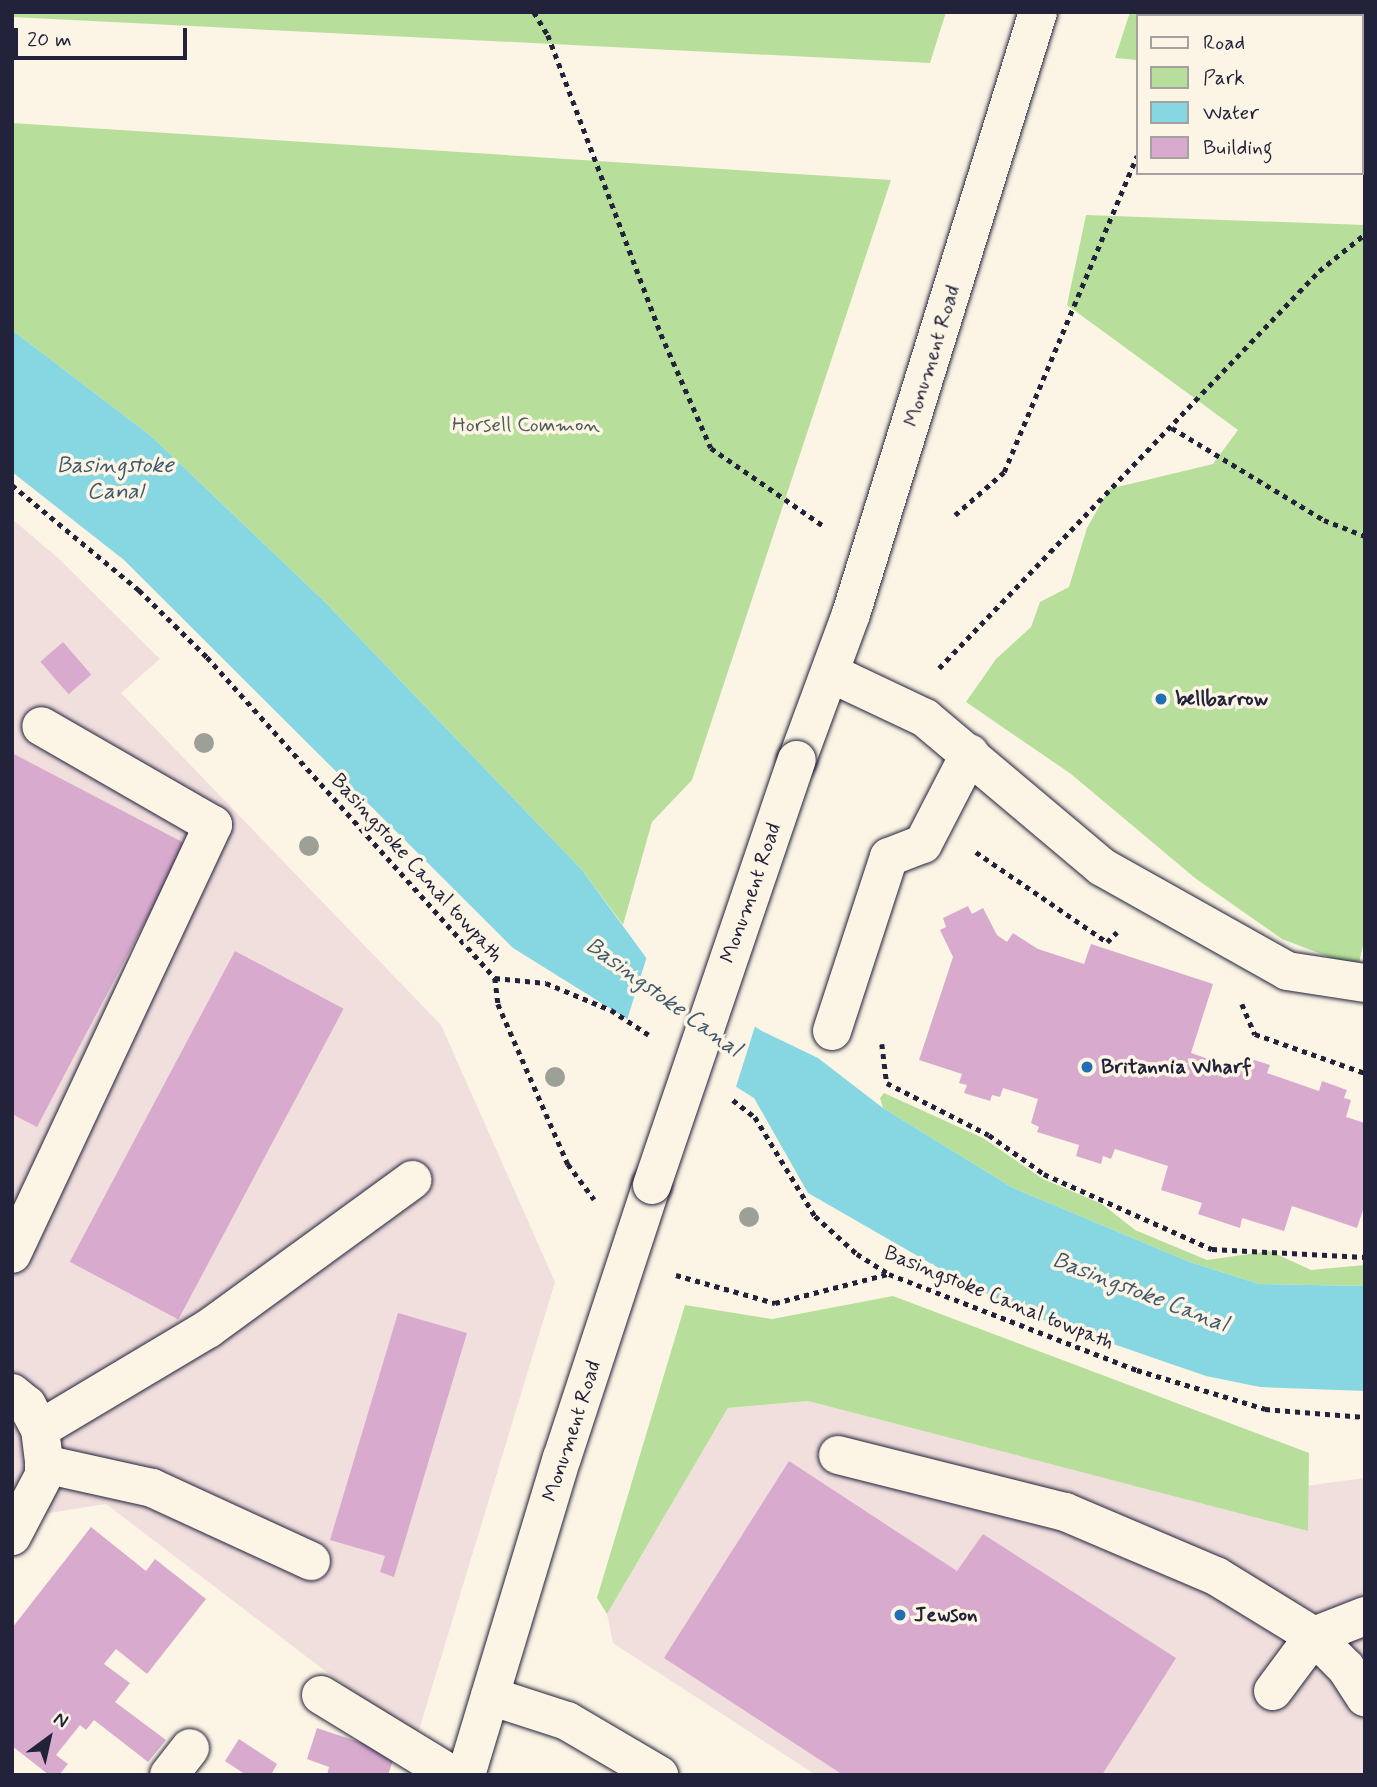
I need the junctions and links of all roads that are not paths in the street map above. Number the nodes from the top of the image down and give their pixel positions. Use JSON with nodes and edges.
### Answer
{"nodes":[{"id":1,"x":1038,"y":12,"type":"edge"},
{"id":2,"x":830,"y":673,"type":"junction"},
{"id":3,"x":41,"y":726,"type":"dead end"},
{"id":4,"x":970,"y":753,"type":"junction"},
{"id":5,"x":1365,"y":983,"type":"edge"},
{"id":6,"x":834,"y":1025,"type":"road end"},
{"id":7,"x":412,"y":1180,"type":"dead end"},
{"id":8,"x":12,"y":1254,"type":"edge"},
{"id":9,"x":12,"y":1393,"type":"edge"},
{"id":10,"x":42,"y":1446,"type":"junction"},
{"id":11,"x":838,"y":1455,"type":"dead end"},
{"id":12,"x":16,"y":1531,"type":"edge"},
{"id":13,"x":310,"y":1561,"type":"dead end"},
{"id":14,"x":1365,"y":1616,"type":"edge"},
{"id":15,"x":1314,"y":1636,"type":"junction"},
{"id":16,"x":1273,"y":1691,"type":"dead end"},
{"id":17,"x":321,"y":1695,"type":"dead end"},
{"id":18,"x":490,"y":1696,"type":"junction"},
{"id":19,"x":1365,"y":1697,"type":"edge"},
{"id":20,"x":452,"y":1775,"type":"edge"},
{"id":21,"x":466,"y":1775,"type":"edge"},
{"id":22,"x":659,"y":1775,"type":"edge"}],
"edges":[{"from":1,"to":2,"type":"street","name":"Monument Road"},
{"from":2,"to":4,"type":"street"},
{"from":2,"to":18,"type":"street","name":"Monument Road","bridge":true},
{"from":3,"to":8,"type":"street"},
{"from":4,"to":5,"type":"street"},
{"from":4,"to":6,"type":"street"},
{"from":7,"to":10,"type":"street"},
{"from":9,"to":10,"type":"street"},
{"from":10,"to":12,"type":"street"},
{"from":10,"to":13,"type":"street"},
{"from":11,"to":15,"type":"street"},
{"from":14,"to":15,"type":"street"},
{"from":15,"to":16,"type":"street"},
{"from":15,"to":19,"type":"street"},
{"from":17,"to":20,"type":"street"},
{"from":18,"to":21,"type":"street","name":"Monument Road"},
{"from":18,"to":22,"type":"street"}]}
